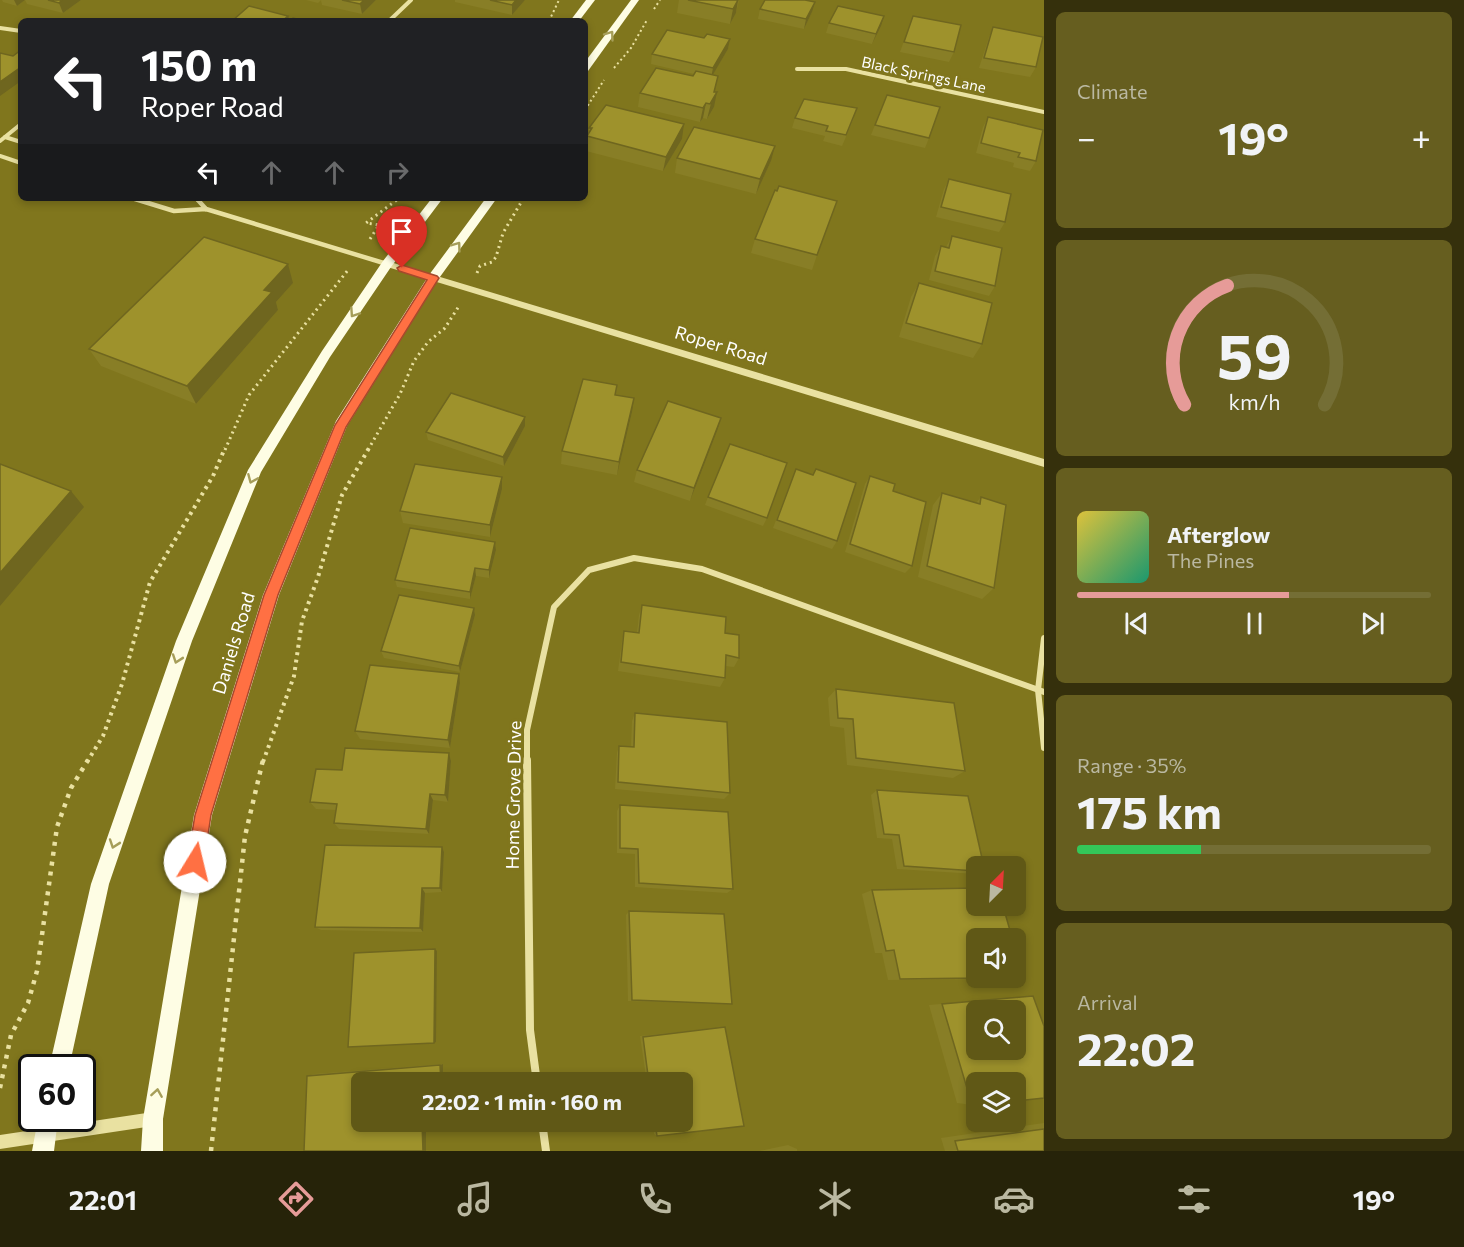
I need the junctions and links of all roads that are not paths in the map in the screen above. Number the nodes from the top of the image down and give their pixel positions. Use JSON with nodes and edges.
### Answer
{"nodes":[{"id":1,"x":411,"y":0,"type":"edge"},
{"id":2,"x":591,"y":0,"type":"edge"},
{"id":3,"x":635,"y":0,"type":"edge"},
{"id":4,"x":392,"y":18,"type":"edge"},
{"id":5,"x":576,"y":18,"type":"edge"},
{"id":6,"x":0,"y":28,"type":"edge"},
{"id":7,"x":18,"y":31,"type":"edge"},
{"id":8,"x":588,"y":65,"type":"edge"},
{"id":9,"x":797,"y":69,"type":"dead end"},
{"id":10,"x":1044,"y":112,"type":"edge"},
{"id":11,"x":18,"y":126,"type":"edge"},
{"id":12,"x":5,"y":137,"type":"junction"},
{"id":13,"x":0,"y":141,"type":"edge"},
{"id":14,"x":18,"y":141,"type":"edge"},
{"id":15,"x":0,"y":156,"type":"edge"},
{"id":16,"x":18,"y":162,"type":"edge"},
{"id":17,"x":142,"y":201,"type":"edge"},
{"id":18,"x":199,"y":201,"type":"edge"},
{"id":19,"x":436,"y":201,"type":"edge"},
{"id":20,"x":490,"y":201,"type":"edge"},
{"id":21,"x":206,"y":209,"type":"junction"},
{"id":22,"x":387,"y":264,"type":"junction"},
{"id":23,"x":433,"y":278,"type":"junction"},
{"id":24,"x":1044,"y":463,"type":"edge"},
{"id":25,"x":1044,"y":638,"type":"edge"},
{"id":26,"x":1041,"y":691,"type":"edge"},
{"id":27,"x":1044,"y":748,"type":"edge"},
{"id":28,"x":62,"y":1054,"type":"edge"},
{"id":29,"x":536,"y":1072,"type":"edge"},
{"id":30,"x":153,"y":1119,"type":"junction"},
{"id":31,"x":543,"y":1132,"type":"edge"},
{"id":32,"x":45,"y":1135,"type":"edge"},
{"id":33,"x":0,"y":1142,"type":"edge"},
{"id":34,"x":152,"y":1151,"type":"edge"},
{"id":35,"x":546,"y":1151,"type":"edge"}],
"edges":[{"from":1,"to":4,"type":"street"},
{"from":2,"to":5,"type":"main road"},
{"from":8,"to":3,"type":"main road","one_way":true},
{"from":6,"to":7,"type":"street"},
{"from":9,"to":10,"type":"street","name":"Black Springs Lane"},
{"from":11,"to":12,"type":"street"},
{"from":12,"to":13,"type":"street"},
{"from":12,"to":14,"type":"street"},
{"from":15,"to":16,"type":"street"},
{"from":17,"to":21,"type":"street"},
{"from":18,"to":21,"type":"street"},
{"from":19,"to":22,"type":"main road"},
{"from":23,"to":20,"type":"main road","name":"Daniels Road","one_way":true},
{"from":21,"to":22,"type":"street"},
{"from":22,"to":23,"type":"street","name":"Roper Road"},
{"from":22,"to":28,"type":"main road","one_way":true},
{"from":23,"to":24,"type":"street","name":"Roper Road"},
{"from":30,"to":23,"type":"main road","name":"Daniels Road","one_way":true},
{"from":25,"to":26,"type":"street"},
{"from":26,"to":27,"type":"street"},
{"from":26,"to":29,"type":"street","name":"Home Grove Drive"},
{"from":30,"to":32,"type":"street"},
{"from":30,"to":34,"type":"main road","name":"Daniels Road"},
{"from":31,"to":35,"type":"street"},
{"from":32,"to":33,"type":"street"}]}
